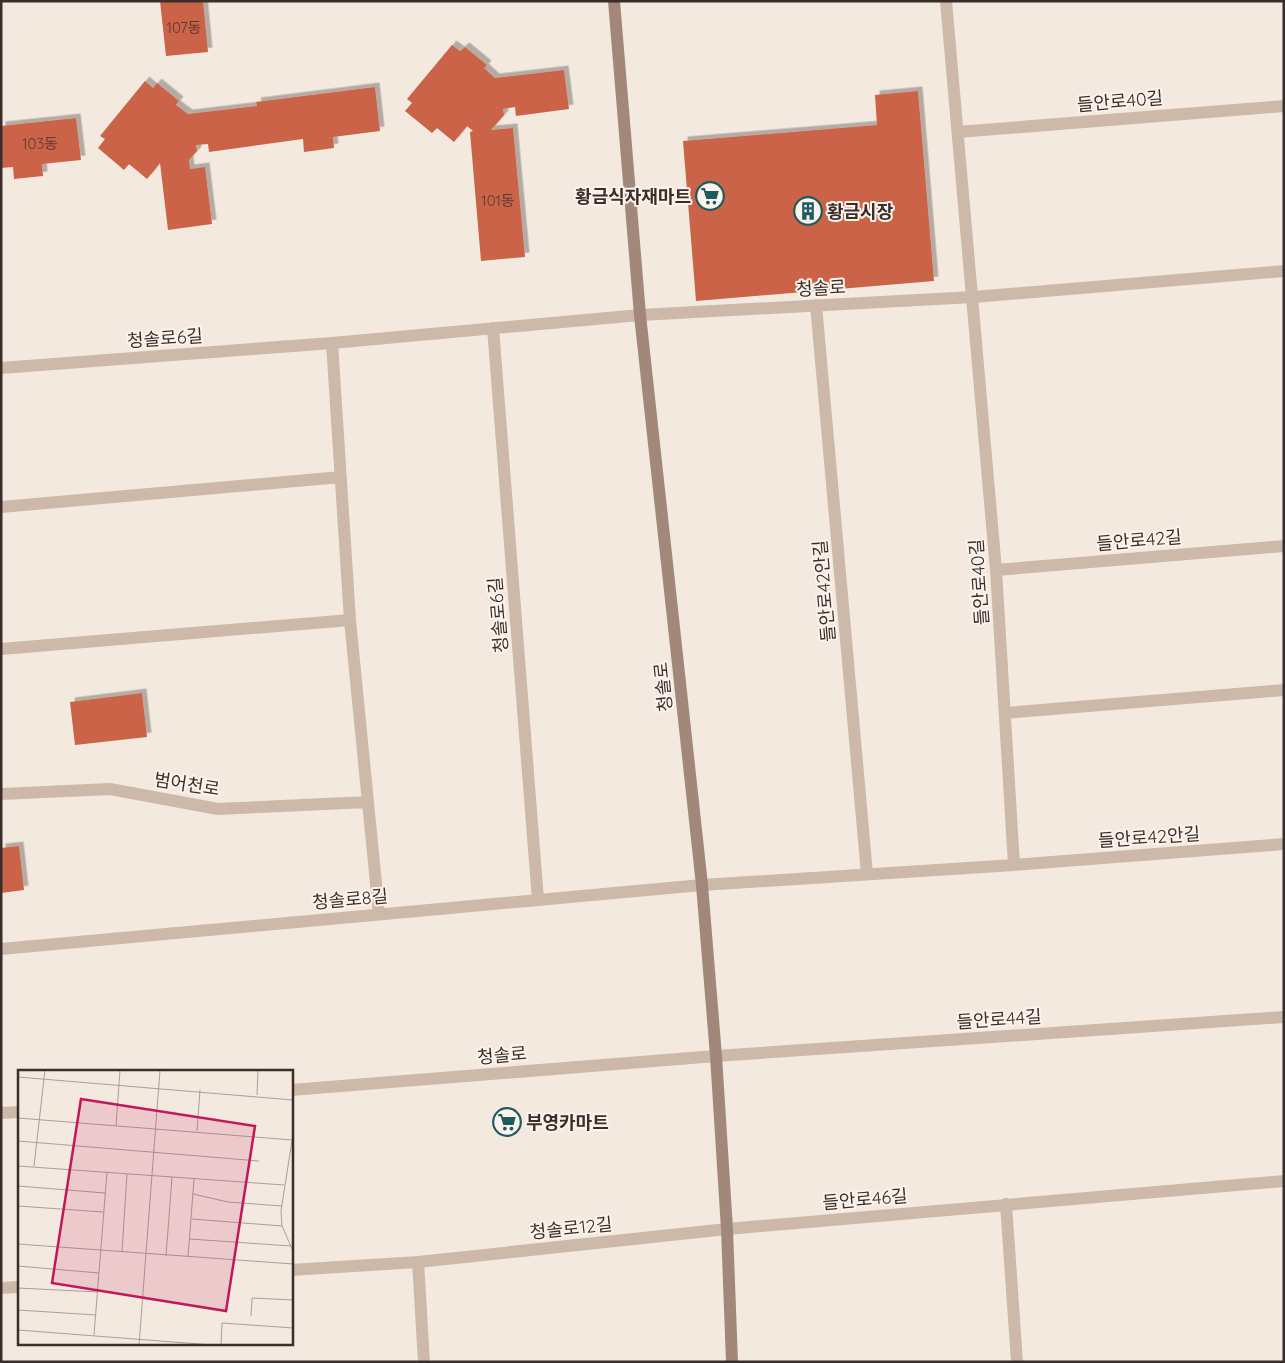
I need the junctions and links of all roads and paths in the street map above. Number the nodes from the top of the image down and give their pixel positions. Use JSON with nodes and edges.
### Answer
{"nodes":[{"id":1,"x":614,"y":1,"type":"edge"},
{"id":2,"x":946,"y":1,"type":"edge"},
{"id":3,"x":1284,"y":106,"type":"edge"},
{"id":4,"x":958,"y":132,"type":"junction"},
{"id":5,"x":1284,"y":271,"type":"edge"},
{"id":6,"x":973,"y":297,"type":"junction"},
{"id":7,"x":816,"y":305,"type":"junction"},
{"id":8,"x":640,"y":315,"type":"junction"},
{"id":9,"x":493,"y":328,"type":"junction"},
{"id":10,"x":332,"y":343,"type":"junction"},
{"id":11,"x":1,"y":368,"type":"edge"},
{"id":12,"x":341,"y":477,"type":"junction"},
{"id":13,"x":1,"y":506,"type":"edge"},
{"id":14,"x":1284,"y":546,"type":"edge"},
{"id":15,"x":996,"y":570,"type":"junction"},
{"id":16,"x":350,"y":620,"type":"junction"},
{"id":17,"x":1,"y":649,"type":"edge"},
{"id":18,"x":1284,"y":690,"type":"edge"},
{"id":19,"x":1005,"y":713,"type":"junction"},
{"id":20,"x":1,"y":794,"type":"edge"},
{"id":21,"x":368,"y":802,"type":"junction"},
{"id":22,"x":1284,"y":844,"type":"edge"},
{"id":23,"x":1014,"y":864,"type":"junction"},
{"id":24,"x":867,"y":874,"type":"junction"},
{"id":25,"x":702,"y":885,"type":"junction"},
{"id":26,"x":538,"y":900,"type":"junction"},
{"id":27,"x":379,"y":914,"type":"junction"},
{"id":28,"x":1,"y":949,"type":"edge"},
{"id":29,"x":1284,"y":1017,"type":"edge"},
{"id":30,"x":716,"y":1056,"type":"junction"},
{"id":31,"x":292,"y":1090,"type":"edge"},
{"id":32,"x":18,"y":1112,"type":"edge"},
{"id":33,"x":1,"y":1113,"type":"edge"},
{"id":34,"x":1284,"y":1181,"type":"edge"},
{"id":35,"x":1006,"y":1204,"type":"junction"},
{"id":36,"x":727,"y":1229,"type":"junction"},
{"id":37,"x":418,"y":1262,"type":"junction"},
{"id":38,"x":292,"y":1270,"type":"edge"},
{"id":39,"x":18,"y":1287,"type":"edge"},
{"id":40,"x":1,"y":1288,"type":"edge"},
{"id":41,"x":424,"y":1362,"type":"edge"},
{"id":42,"x":732,"y":1362,"type":"edge"},
{"id":43,"x":1017,"y":1362,"type":"edge"}],
"edges":[{"from":1,"to":8,"type":"street","name":"청솔로"},
{"from":2,"to":4,"type":"street","name":"들안로40길"},
{"from":3,"to":4,"type":"street","name":"들안로40길"},
{"from":4,"to":6,"type":"street","name":"들안로40길"},
{"from":5,"to":6,"type":"street"},
{"from":6,"to":7,"type":"street","name":"청솔로"},
{"from":6,"to":15,"type":"street","name":"들안로40길"},
{"from":7,"to":8,"type":"street","name":"청솔로"},
{"from":7,"to":24,"type":"street","name":"들안로42안길"},
{"from":8,"to":9,"type":"street","name":"청솔로6길"},
{"from":8,"to":25,"type":"street","name":"청솔로"},
{"from":9,"to":10,"type":"street","name":"청솔로6길"},
{"from":9,"to":26,"type":"street","name":"청솔로6길"},
{"from":10,"to":11,"type":"street","name":"청솔로6길"},
{"from":10,"to":12,"type":"street"},
{"from":12,"to":13,"type":"street"},
{"from":12,"to":16,"type":"street"},
{"from":14,"to":15,"type":"street","name":"들안로42길"},
{"from":15,"to":19,"type":"street","name":"들안로40길"},
{"from":16,"to":17,"type":"street"},
{"from":16,"to":21,"type":"street"},
{"from":18,"to":19,"type":"street"},
{"from":19,"to":23,"type":"street","name":"들안로40길"},
{"from":20,"to":21,"type":"street","name":"범어천로"},
{"from":21,"to":27,"type":"street"},
{"from":22,"to":23,"type":"street","name":"들안로42안길"},
{"from":23,"to":24,"type":"street","name":"들안로42안길"},
{"from":24,"to":25,"type":"street","name":"들안로42안길"},
{"from":25,"to":26,"type":"street","name":"청솔로8길"},
{"from":25,"to":30,"type":"street","name":"청솔로"},
{"from":26,"to":27,"type":"street","name":"청솔로8길"},
{"from":27,"to":28,"type":"street","name":"청솔로8길"},
{"from":29,"to":30,"type":"street","name":"들안로44길"},
{"from":30,"to":31,"type":"street","name":"청솔로"},
{"from":30,"to":36,"type":"street","name":"청솔로"},
{"from":32,"to":33,"type":"street"},
{"from":34,"to":35,"type":"street","name":"들안로46길"},
{"from":35,"to":36,"type":"street","name":"들안로46길"},
{"from":35,"to":43,"type":"street"},
{"from":36,"to":37,"type":"street","name":"청솔로12길"},
{"from":36,"to":42,"type":"street","name":"청솔로"},
{"from":37,"to":38,"type":"street","name":"청솔로12길"},
{"from":37,"to":41,"type":"street"},
{"from":39,"to":40,"type":"street"}]}
